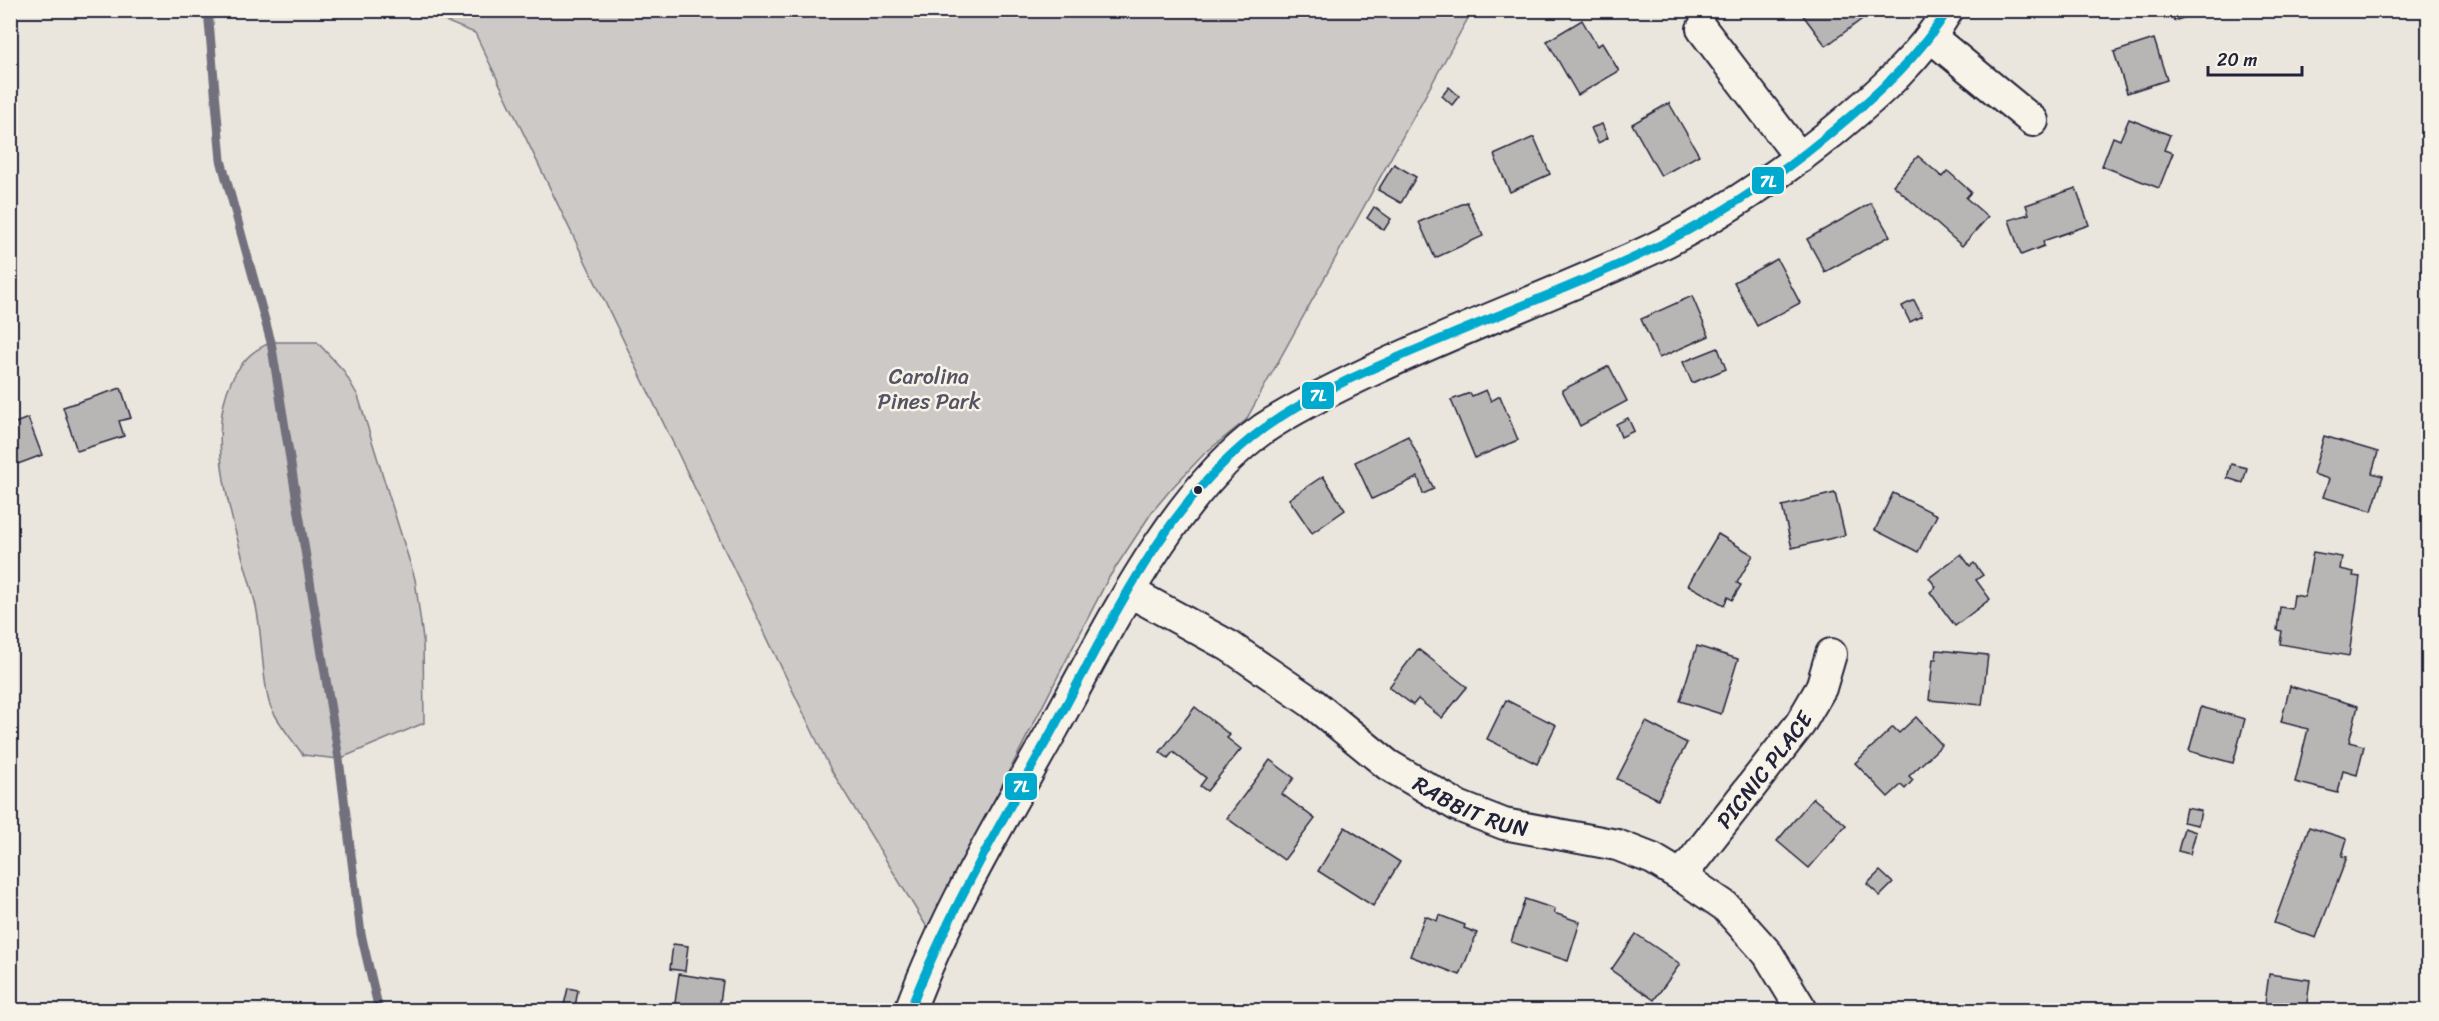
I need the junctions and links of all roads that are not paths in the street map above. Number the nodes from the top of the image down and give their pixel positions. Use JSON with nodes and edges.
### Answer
{"nodes":[{"id":1,"x":1948,"y":10,"type":"edge"},
{"id":2,"x":1702,"y":29,"type":"dead end"},
{"id":3,"x":1932,"y":38,"type":"junction"},
{"id":4,"x":2033,"y":121,"type":"dead end"},
{"id":5,"x":1800,"y":158,"type":"junction"},
{"id":6,"x":1130,"y":592,"type":"junction"},
{"id":7,"x":1831,"y":654,"type":"dead end"},
{"id":8,"x":1682,"y":876,"type":"junction"},
{"id":9,"x":910,"y":1011,"type":"edge"},
{"id":10,"x":1802,"y":1011,"type":"edge"}],
"edges":[{"from":1,"to":3,"type":"street"},
{"from":2,"to":5,"type":"street"},
{"from":3,"to":4,"type":"street"},
{"from":3,"to":5,"type":"street"},
{"from":5,"to":6,"type":"street"},
{"from":6,"to":8,"type":"street","name":"RABBIT RUN"},
{"from":6,"to":9,"type":"street"},
{"from":7,"to":8,"type":"street","name":"PICNIC PLACE"},
{"from":8,"to":10,"type":"street","name":"RABBIT RUN"}]}
